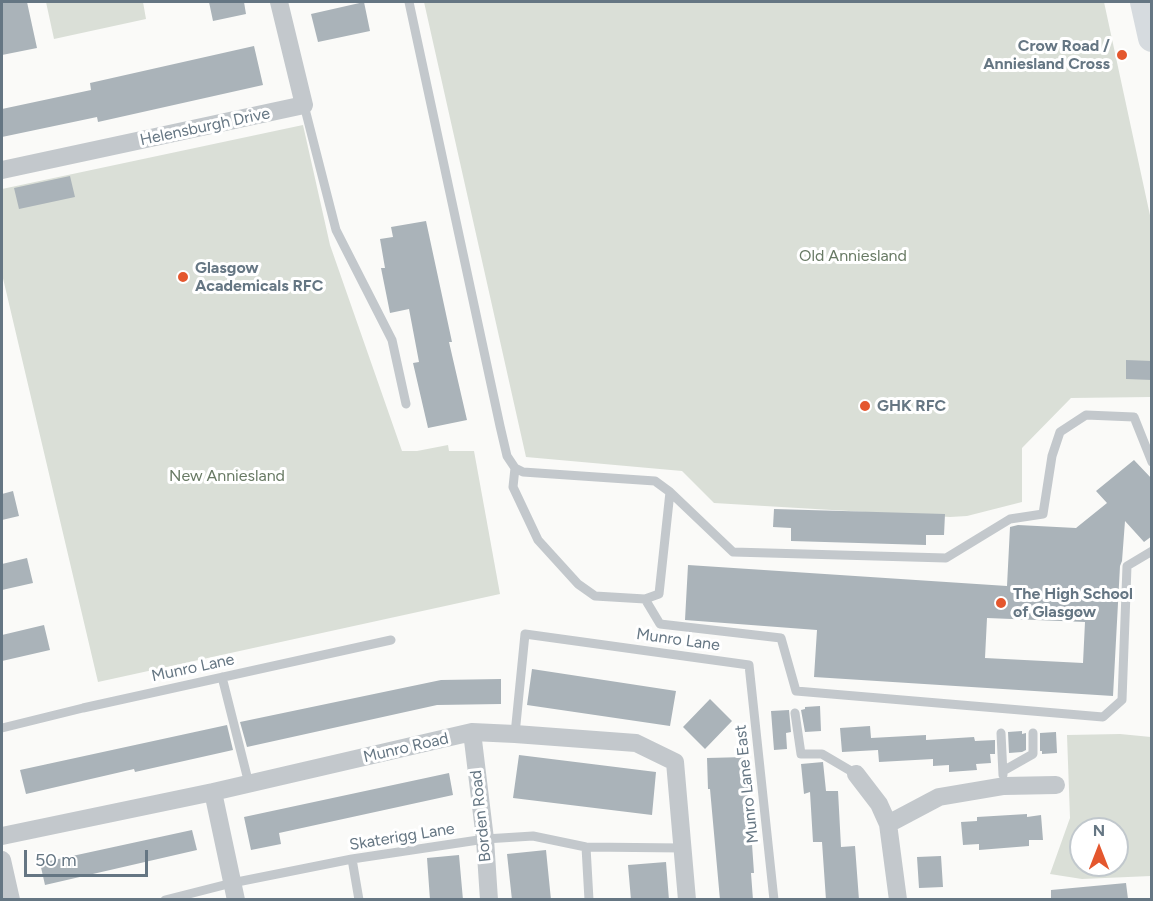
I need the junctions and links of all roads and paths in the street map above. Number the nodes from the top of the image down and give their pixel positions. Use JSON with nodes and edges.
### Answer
{"nodes":[{"id":1,"x":283,"y":2,"type":"edge"},
{"id":2,"x":410,"y":2,"type":"edge"},
{"id":3,"x":1144,"y":2,"type":"edge"},
{"id":4,"x":1152,"y":38,"type":"edge"},
{"id":5,"x":304,"y":105,"type":"junction"},
{"id":6,"x":2,"y":170,"type":"edge"},
{"id":7,"x":406,"y":404,"type":"dead end"},
{"id":8,"x":1150,"y":461,"type":"edge"},
{"id":9,"x":515,"y":468,"type":"junction"},
{"id":10,"x":670,"y":492,"type":"junction"},
{"id":11,"x":1152,"y":551,"type":"edge"},
{"id":12,"x":645,"y":599,"type":"junction"},
{"id":13,"x":391,"y":640,"type":"dead end"},
{"id":14,"x":749,"y":665,"type":"joint"},
{"id":15,"x":222,"y":677,"type":"junction"},
{"id":16,"x":795,"y":712,"type":"dead end"},
{"id":17,"x":2,"y":728,"type":"edge"},
{"id":18,"x":472,"y":732,"type":"junction"},
{"id":19,"x":1001,"y":733,"type":"dead end"},
{"id":20,"x":1033,"y":733,"type":"dead end"},
{"id":21,"x":515,"y":734,"type":"junction"},
{"id":22,"x":856,"y":774,"type":"joint"},
{"id":23,"x":1004,"y":778,"type":"junction"},
{"id":24,"x":249,"y":784,"type":"junction"},
{"id":25,"x":1056,"y":785,"type":"dead end"},
{"id":26,"x":213,"y":792,"type":"junction"},
{"id":27,"x":888,"y":824,"type":"junction"},
{"id":28,"x":2,"y":836,"type":"edge"},
{"id":29,"x":485,"y":839,"type":"junction"},
{"id":30,"x":586,"y":847,"type":"junction"},
{"id":31,"x":683,"y":848,"type":"junction"},
{"id":32,"x":2,"y":860,"type":"edge"},
{"id":33,"x":352,"y":860,"type":"junction"},
{"id":34,"x":234,"y":891,"type":"edge"},
{"id":35,"x":11,"y":900,"type":"edge"},
{"id":36,"x":165,"y":900,"type":"edge"},
{"id":37,"x":359,"y":900,"type":"edge"},
{"id":38,"x":489,"y":900,"type":"edge"},
{"id":39,"x":589,"y":900,"type":"edge"},
{"id":40,"x":687,"y":900,"type":"edge"},
{"id":41,"x":774,"y":900,"type":"edge"},
{"id":42,"x":898,"y":900,"type":"edge"}],
"edges":[{"from":1,"to":5,"type":"street"},
{"from":2,"to":9,"type":"lane"},
{"from":3,"to":4,"type":"main road"},
{"from":5,"to":6,"type":"street","name":"Helensburgh Drive"},
{"from":5,"to":7,"type":"lane"},
{"from":8,"to":10,"type":"lane"},
{"from":9,"to":10,"type":"lane"},
{"from":9,"to":12,"type":"lane"},
{"from":10,"to":12,"type":"lane"},
{"from":11,"to":12,"type":"lane"},
{"from":13,"to":15,"type":"lane","name":"Munro Lane"},
{"from":14,"to":21,"type":"lane","name":"Munro Lane"},
{"from":14,"to":41,"type":"lane","name":"Munro Lane East"},
{"from":15,"to":17,"type":"lane","name":"Munro Lane"},
{"from":15,"to":24,"type":"lane"},
{"from":16,"to":22,"type":"lane"},
{"from":18,"to":21,"type":"street","name":"Munro Road"},
{"from":18,"to":24,"type":"street","name":"Munro Road"},
{"from":18,"to":29,"type":"street","name":"Borden Road"},
{"from":19,"to":23,"type":"lane"},
{"from":20,"to":23,"type":"lane"},
{"from":21,"to":31,"type":"street","name":"Munro Road"},
{"from":22,"to":27,"type":"street"},
{"from":23,"to":25,"type":"street"},
{"from":23,"to":27,"type":"street"},
{"from":24,"to":26,"type":"street","name":"Munro Road"},
{"from":26,"to":28,"type":"street","name":"Munro Road"},
{"from":26,"to":34,"type":"street"},
{"from":27,"to":42,"type":"street"},
{"from":29,"to":30,"type":"lane","name":"Skaterigg Lane"},
{"from":29,"to":33,"type":"lane","name":"Skaterigg Lane"},
{"from":29,"to":38,"type":"street","name":"Borden Road"},
{"from":30,"to":31,"type":"lane","name":"Skaterigg Lane"},
{"from":30,"to":39,"type":"lane"},
{"from":31,"to":40,"type":"street","name":"Munro Road"},
{"from":32,"to":35,"type":"street"},
{"from":33,"to":34,"type":"lane","name":"Skaterigg Lane"},
{"from":33,"to":37,"type":"lane"},
{"from":34,"to":36,"type":"lane","name":"Skaterigg Lane"}]}
